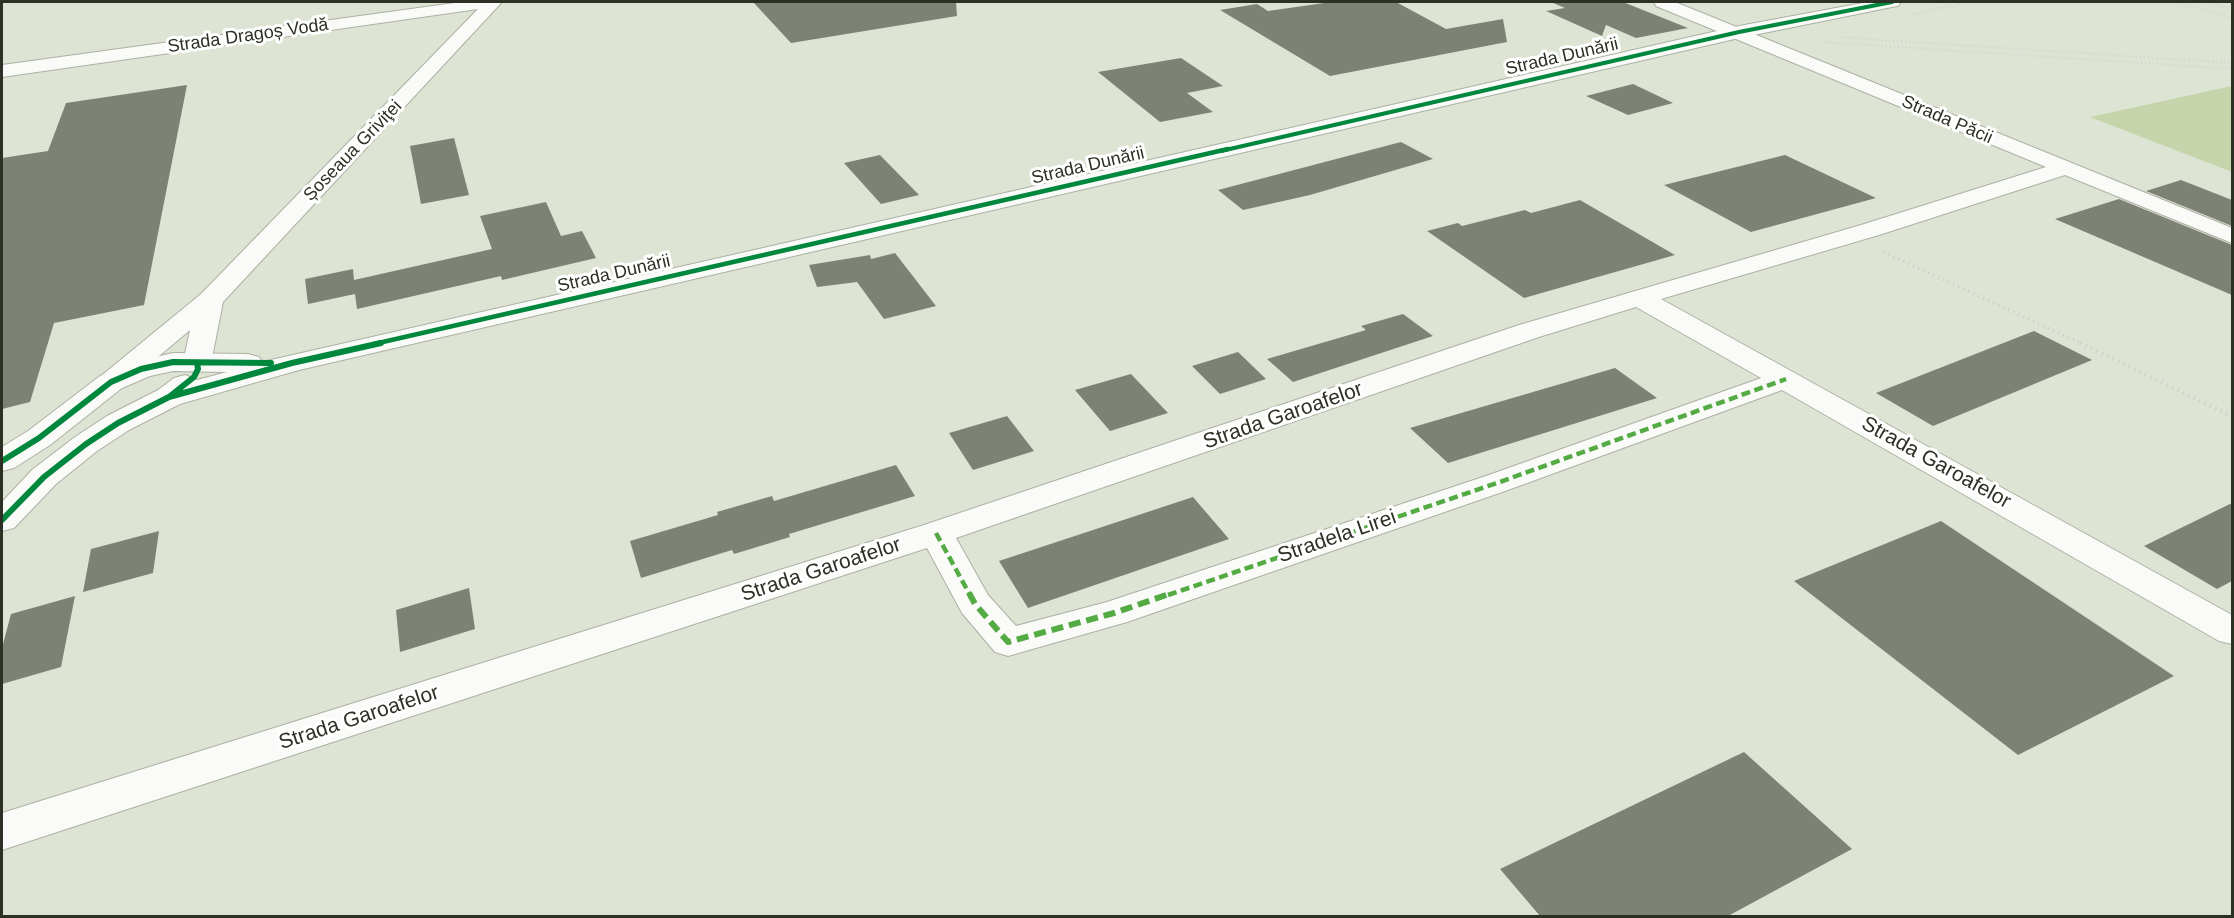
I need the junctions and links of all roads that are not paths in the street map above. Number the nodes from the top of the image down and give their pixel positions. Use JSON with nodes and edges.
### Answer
{"nodes":[{"id":1,"x":494,"y":2,"type":"edge"},
{"id":2,"x":1662,"y":2,"type":"edge"},
{"id":3,"x":1892,"y":2,"type":"edge"},
{"id":4,"x":1739,"y":32,"type":"junction"},
{"id":5,"x":2,"y":71,"type":"edge"},
{"id":6,"x":2063,"y":169,"type":"junction"},
{"id":7,"x":2232,"y":237,"type":"edge"},
{"id":8,"x":1638,"y":297,"type":"junction"},
{"id":9,"x":210,"y":300,"type":"junction"},
{"id":10,"x":197,"y":363,"type":"junction"},
{"id":11,"x":292,"y":363,"type":"junction"},
{"id":12,"x":1786,"y":379,"type":"junction"},
{"id":13,"x":111,"y":382,"type":"junction"},
{"id":14,"x":169,"y":397,"type":"junction"},
{"id":15,"x":2,"y":461,"type":"edge"},
{"id":16,"x":2,"y":520,"type":"edge"},
{"id":17,"x":936,"y":533,"type":"junction"},
{"id":18,"x":2232,"y":631,"type":"edge"},
{"id":19,"x":2,"y":832,"type":"edge"}],
"edges":[{"from":1,"to":5,"type":"street","name":"Strada Dragoș Vodă"},
{"from":1,"to":9,"type":"street","name":"Șoseaua Griviţei"},
{"from":2,"to":4,"type":"street","name":"Strada Păcii"},
{"from":3,"to":4,"type":"main road","name":"Strada Dunării"},
{"from":4,"to":6,"type":"street","name":"Strada Păcii"},
{"from":4,"to":11,"type":"main road","name":"Strada Dunării"},
{"from":6,"to":7,"type":"street","name":"Strada Păcii"},
{"from":6,"to":8,"type":"street","name":"Strada Garoafelor"},
{"from":8,"to":12,"type":"street","name":"Strada Garoafelor"},
{"from":8,"to":17,"type":"street","name":"Strada Garoafelor"},
{"from":9,"to":10,"type":"street"},
{"from":9,"to":13,"type":"street","name":"Șoseaua Griviţei"},
{"from":10,"to":11,"type":"main road","name":"Strada Dunării"},
{"from":10,"to":13,"type":"main road","name":"Strada Dunării"},
{"from":10,"to":14,"type":"main road"},
{"from":11,"to":14,"type":"main road","name":"Strada Dunării"},
{"from":12,"to":17,"type":"street","name":"Stradela Lirei"},
{"from":12,"to":18,"type":"street","name":"Strada Garoafelor"},
{"from":13,"to":15,"type":"main road","name":"Strada Dunării"},
{"from":14,"to":16,"type":"main road"},
{"from":17,"to":19,"type":"street","name":"Strada Garoafelor"}]}
